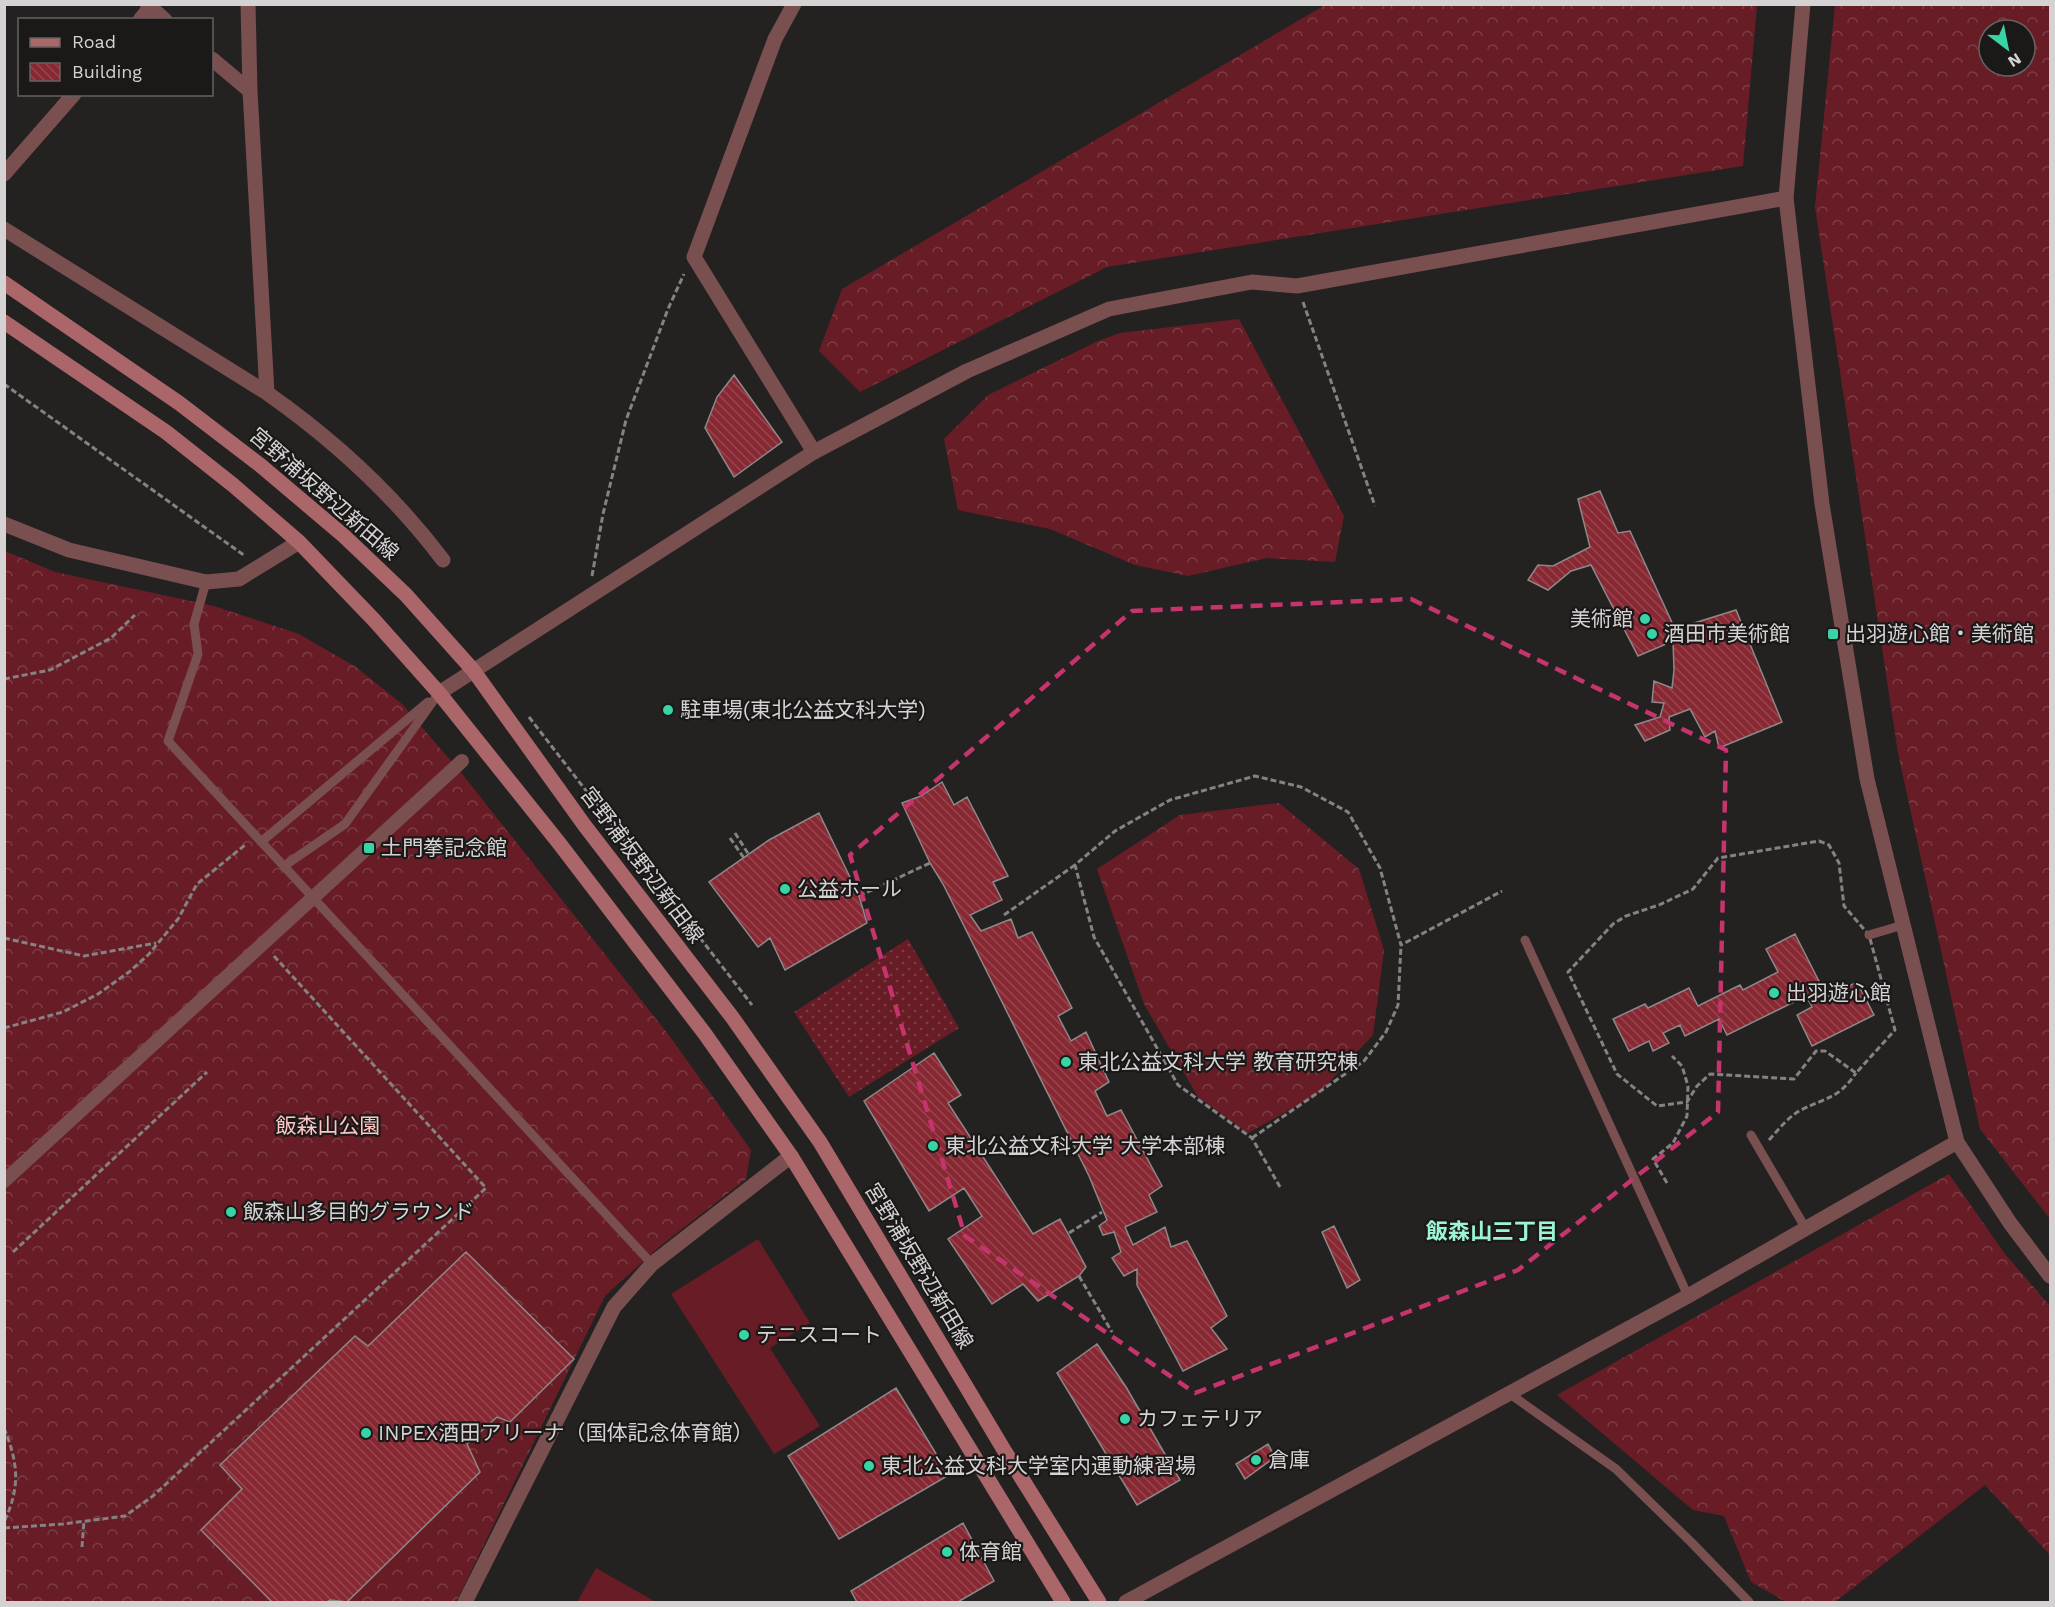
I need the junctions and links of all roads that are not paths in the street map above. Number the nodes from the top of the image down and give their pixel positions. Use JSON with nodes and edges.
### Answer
{"nodes":[{"id":1,"x":248,"y":4,"type":"edge"},
{"id":2,"x":794,"y":4,"type":"edge"},
{"id":3,"x":1803,"y":4,"type":"edge"},
{"id":4,"x":150,"y":5,"type":"edge"},
{"id":5,"x":141,"y":18,"type":"edge"},
{"id":6,"x":163,"y":18,"type":"edge"},
{"id":7,"x":213,"y":60,"type":"edge"},
{"id":8,"x":250,"y":91,"type":"junction"},
{"id":9,"x":72,"y":96,"type":"edge"},
{"id":10,"x":4,"y":174,"type":"edge"},
{"id":11,"x":1786,"y":198,"type":"junction"},
{"id":12,"x":4,"y":229,"type":"edge"},
{"id":13,"x":4,"y":283,"type":"edge"},
{"id":14,"x":4,"y":322,"type":"edge"},
{"id":15,"x":267,"y":393,"type":"junction"},
{"id":16,"x":814,"y":452,"type":"junction"},
{"id":17,"x":4,"y":524,"type":"edge"},
{"id":18,"x":298,"y":542,"type":"junction"},
{"id":19,"x":443,"y":560,"type":"dead end"},
{"id":20,"x":206,"y":582,"type":"junction"},
{"id":21,"x":473,"y":670,"type":"junction"},
{"id":22,"x":439,"y":693,"type":"junction"},
{"id":23,"x":462,"y":761,"type":"dead end"},
{"id":24,"x":261,"y":842,"type":"junction"},
{"id":25,"x":284,"y":866,"type":"junction"},
{"id":26,"x":314,"y":899,"type":"junction"},
{"id":27,"x":1903,"y":925,"type":"junction"},
{"id":28,"x":1869,"y":935,"type":"road end"},
{"id":29,"x":1525,"y":940,"type":"dead end"},
{"id":30,"x":1751,"y":1135,"type":"dead end"},
{"id":31,"x":1957,"y":1142,"type":"junction"},
{"id":32,"x":792,"y":1156,"type":"junction"},
{"id":33,"x":4,"y":1181,"type":"edge"},
{"id":34,"x":1806,"y":1228,"type":"junction"},
{"id":35,"x":652,"y":1264,"type":"junction"},
{"id":36,"x":2050,"y":1276,"type":"edge"},
{"id":37,"x":1688,"y":1296,"type":"junction"},
{"id":38,"x":1510,"y":1394,"type":"junction"},
{"id":39,"x":465,"y":1602,"type":"edge"},
{"id":40,"x":1063,"y":1602,"type":"edge"},
{"id":41,"x":1100,"y":1602,"type":"edge"},
{"id":42,"x":1126,"y":1602,"type":"edge"},
{"id":43,"x":1749,"y":1602,"type":"edge"}],
"edges":[{"from":1,"to":8,"type":"street"},
{"from":2,"to":16,"type":"street"},
{"from":3,"to":11,"type":"street"},
{"from":4,"to":5,"type":"street"},
{"from":4,"to":6,"type":"street"},
{"from":7,"to":8,"type":"street"},
{"from":8,"to":15,"type":"street"},
{"from":9,"to":10,"type":"street"},
{"from":11,"to":16,"type":"street"},
{"from":11,"to":27,"type":"street"},
{"from":12,"to":15,"type":"street"},
{"from":13,"to":21,"type":"main road","name":"宮野浦坂野辺新田線"},
{"from":14,"to":18,"type":"main road"},
{"from":15,"to":19,"type":"street"},
{"from":16,"to":21,"type":"street"},
{"from":17,"to":20,"type":"street"},
{"from":18,"to":20,"type":"street"},
{"from":18,"to":22,"type":"main road"},
{"from":20,"to":24,"type":"lane"},
{"from":21,"to":22,"type":"street"},
{"from":21,"to":41,"type":"main road","name":"宮野浦坂野辺新田線"},
{"from":22,"to":24,"type":"lane"},
{"from":22,"to":25,"type":"lane"},
{"from":22,"to":32,"type":"main road"},
{"from":23,"to":26,"type":"street"},
{"from":24,"to":25,"type":"lane"},
{"from":25,"to":26,"type":"lane"},
{"from":26,"to":33,"type":"street"},
{"from":26,"to":35,"type":"lane"},
{"from":27,"to":28,"type":"lane"},
{"from":27,"to":31,"type":"street"},
{"from":29,"to":37,"type":"lane"},
{"from":30,"to":34,"type":"lane"},
{"from":31,"to":34,"type":"street"},
{"from":31,"to":36,"type":"street"},
{"from":32,"to":35,"type":"street"},
{"from":32,"to":40,"type":"main road"},
{"from":34,"to":37,"type":"street"},
{"from":35,"to":39,"type":"street"},
{"from":37,"to":38,"type":"street"},
{"from":38,"to":42,"type":"street"},
{"from":38,"to":43,"type":"lane"}]}
